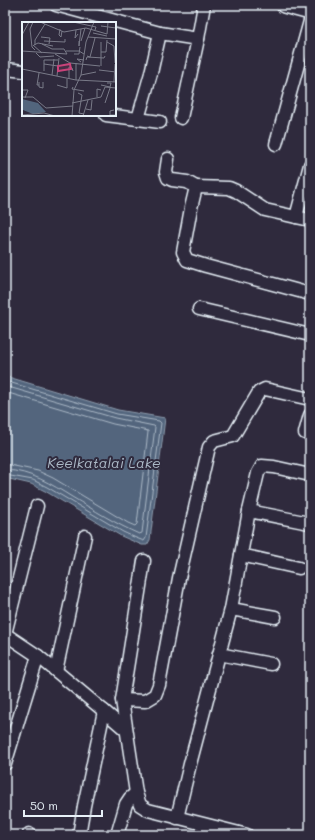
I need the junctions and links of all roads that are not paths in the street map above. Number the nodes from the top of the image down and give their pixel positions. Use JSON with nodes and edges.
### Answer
{"nodes":[{"id":1,"x":56,"y":5,"type":"edge"},
{"id":2,"x":204,"y":5,"type":"edge"},
{"id":3,"x":284,"y":5,"type":"edge"},
{"id":4,"x":303,"y":9,"type":"edge"},
{"id":5,"x":88,"y":18,"type":"edge"},
{"id":6,"x":310,"y":21,"type":"edge"},
{"id":7,"x":107,"y":22,"type":"edge"},
{"id":8,"x":116,"y":24,"type":"edge"},
{"id":9,"x":160,"y":33,"type":"junction"},
{"id":10,"x":198,"y":40,"type":"junction"},
{"id":11,"x":7,"y":69,"type":"dead end"},
{"id":12,"x":22,"y":71,"type":"edge"},
{"id":13,"x":114,"y":116,"type":"edge"},
{"id":14,"x":182,"y":118,"type":"dead end"},
{"id":15,"x":138,"y":119,"type":"junction"},
{"id":16,"x":160,"y":122,"type":"dead end"},
{"id":17,"x":276,"y":144,"type":"dead end"},
{"id":18,"x":168,"y":159,"type":"dead end"},
{"id":19,"x":310,"y":165,"type":"edge"},
{"id":20,"x":196,"y":187,"type":"junction"},
{"id":21,"x":296,"y":216,"type":"junction"},
{"id":22,"x":310,"y":220,"type":"edge"},
{"id":23,"x":310,"y":294,"type":"edge"},
{"id":24,"x":199,"y":309,"type":"dead end"},
{"id":25,"x":310,"y":335,"type":"edge"},
{"id":26,"x":310,"y":399,"type":"edge"},
{"id":27,"x":310,"y":415,"type":"edge"},
{"id":28,"x":305,"y":434,"type":"dead end"},
{"id":29,"x":310,"y":475,"type":"edge"},
{"id":30,"x":38,"y":506,"type":"dead end"},
{"id":31,"x":249,"y":511,"type":"junction"},
{"id":32,"x":309,"y":523,"type":"dead end"},
{"id":33,"x":85,"y":536,"type":"dead end"},
{"id":34,"x":241,"y":555,"type":"junction"},
{"id":35,"x":144,"y":562,"type":"dead end"},
{"id":36,"x":299,"y":568,"type":"dead end"},
{"id":37,"x":231,"y":609,"type":"junction"},
{"id":38,"x":275,"y":617,"type":"dead end"},
{"id":39,"x":5,"y":634,"type":"edge"},
{"id":40,"x":219,"y":654,"type":"junction"},
{"id":41,"x":38,"y":656,"type":"junction"},
{"id":42,"x":271,"y":664,"type":"dead end"},
{"id":43,"x":56,"y":671,"type":"junction"},
{"id":44,"x":122,"y":700,"type":"junction"},
{"id":45,"x":104,"y":711,"type":"junction"},
{"id":46,"x":126,"y":730,"type":"junction"},
{"id":47,"x":5,"y":764,"type":"edge"},
{"id":48,"x":136,"y":794,"type":"junction"},
{"id":49,"x":177,"y":818,"type":"junction"},
{"id":50,"x":202,"y":830,"type":"edge"},
{"id":51,"x":79,"y":835,"type":"edge"},
{"id":52,"x":117,"y":835,"type":"edge"},
{"id":53,"x":247,"y":835,"type":"edge"}],
"edges":[{"from":1,"to":5,"type":"street"},
{"from":2,"to":10,"type":"street"},
{"from":3,"to":4,"type":"street"},
{"from":5,"to":7,"type":"street"},
{"from":6,"to":17,"type":"street"},
{"from":8,"to":9,"type":"street"},
{"from":9,"to":10,"type":"street"},
{"from":9,"to":15,"type":"street"},
{"from":10,"to":14,"type":"street"},
{"from":11,"to":12,"type":"street"},
{"from":13,"to":15,"type":"street"},
{"from":15,"to":16,"type":"street"},
{"from":18,"to":20,"type":"street"},
{"from":19,"to":21,"type":"street"},
{"from":20,"to":21,"type":"street"},
{"from":20,"to":23,"type":"street"},
{"from":21,"to":22,"type":"street"},
{"from":24,"to":25,"type":"street"},
{"from":26,"to":44,"type":"street"},
{"from":27,"to":28,"type":"street"},
{"from":29,"to":31,"type":"street"},
{"from":30,"to":39,"type":"street"},
{"from":31,"to":32,"type":"street"},
{"from":31,"to":34,"type":"street"},
{"from":33,"to":43,"type":"street"},
{"from":34,"to":36,"type":"street"},
{"from":34,"to":37,"type":"street"},
{"from":35,"to":44,"type":"street"},
{"from":37,"to":38,"type":"street"},
{"from":37,"to":40,"type":"street"},
{"from":39,"to":41,"type":"street"},
{"from":40,"to":42,"type":"street"},
{"from":40,"to":49,"type":"street"},
{"from":41,"to":43,"type":"street"},
{"from":41,"to":47,"type":"street"},
{"from":43,"to":45,"type":"street"},
{"from":44,"to":46,"type":"street"},
{"from":45,"to":46,"type":"street"},
{"from":45,"to":51,"type":"street"},
{"from":46,"to":48,"type":"street"},
{"from":48,"to":49,"type":"street"},
{"from":48,"to":52,"type":"street"},
{"from":49,"to":50,"type":"street"},
{"from":50,"to":53,"type":"street"}]}
